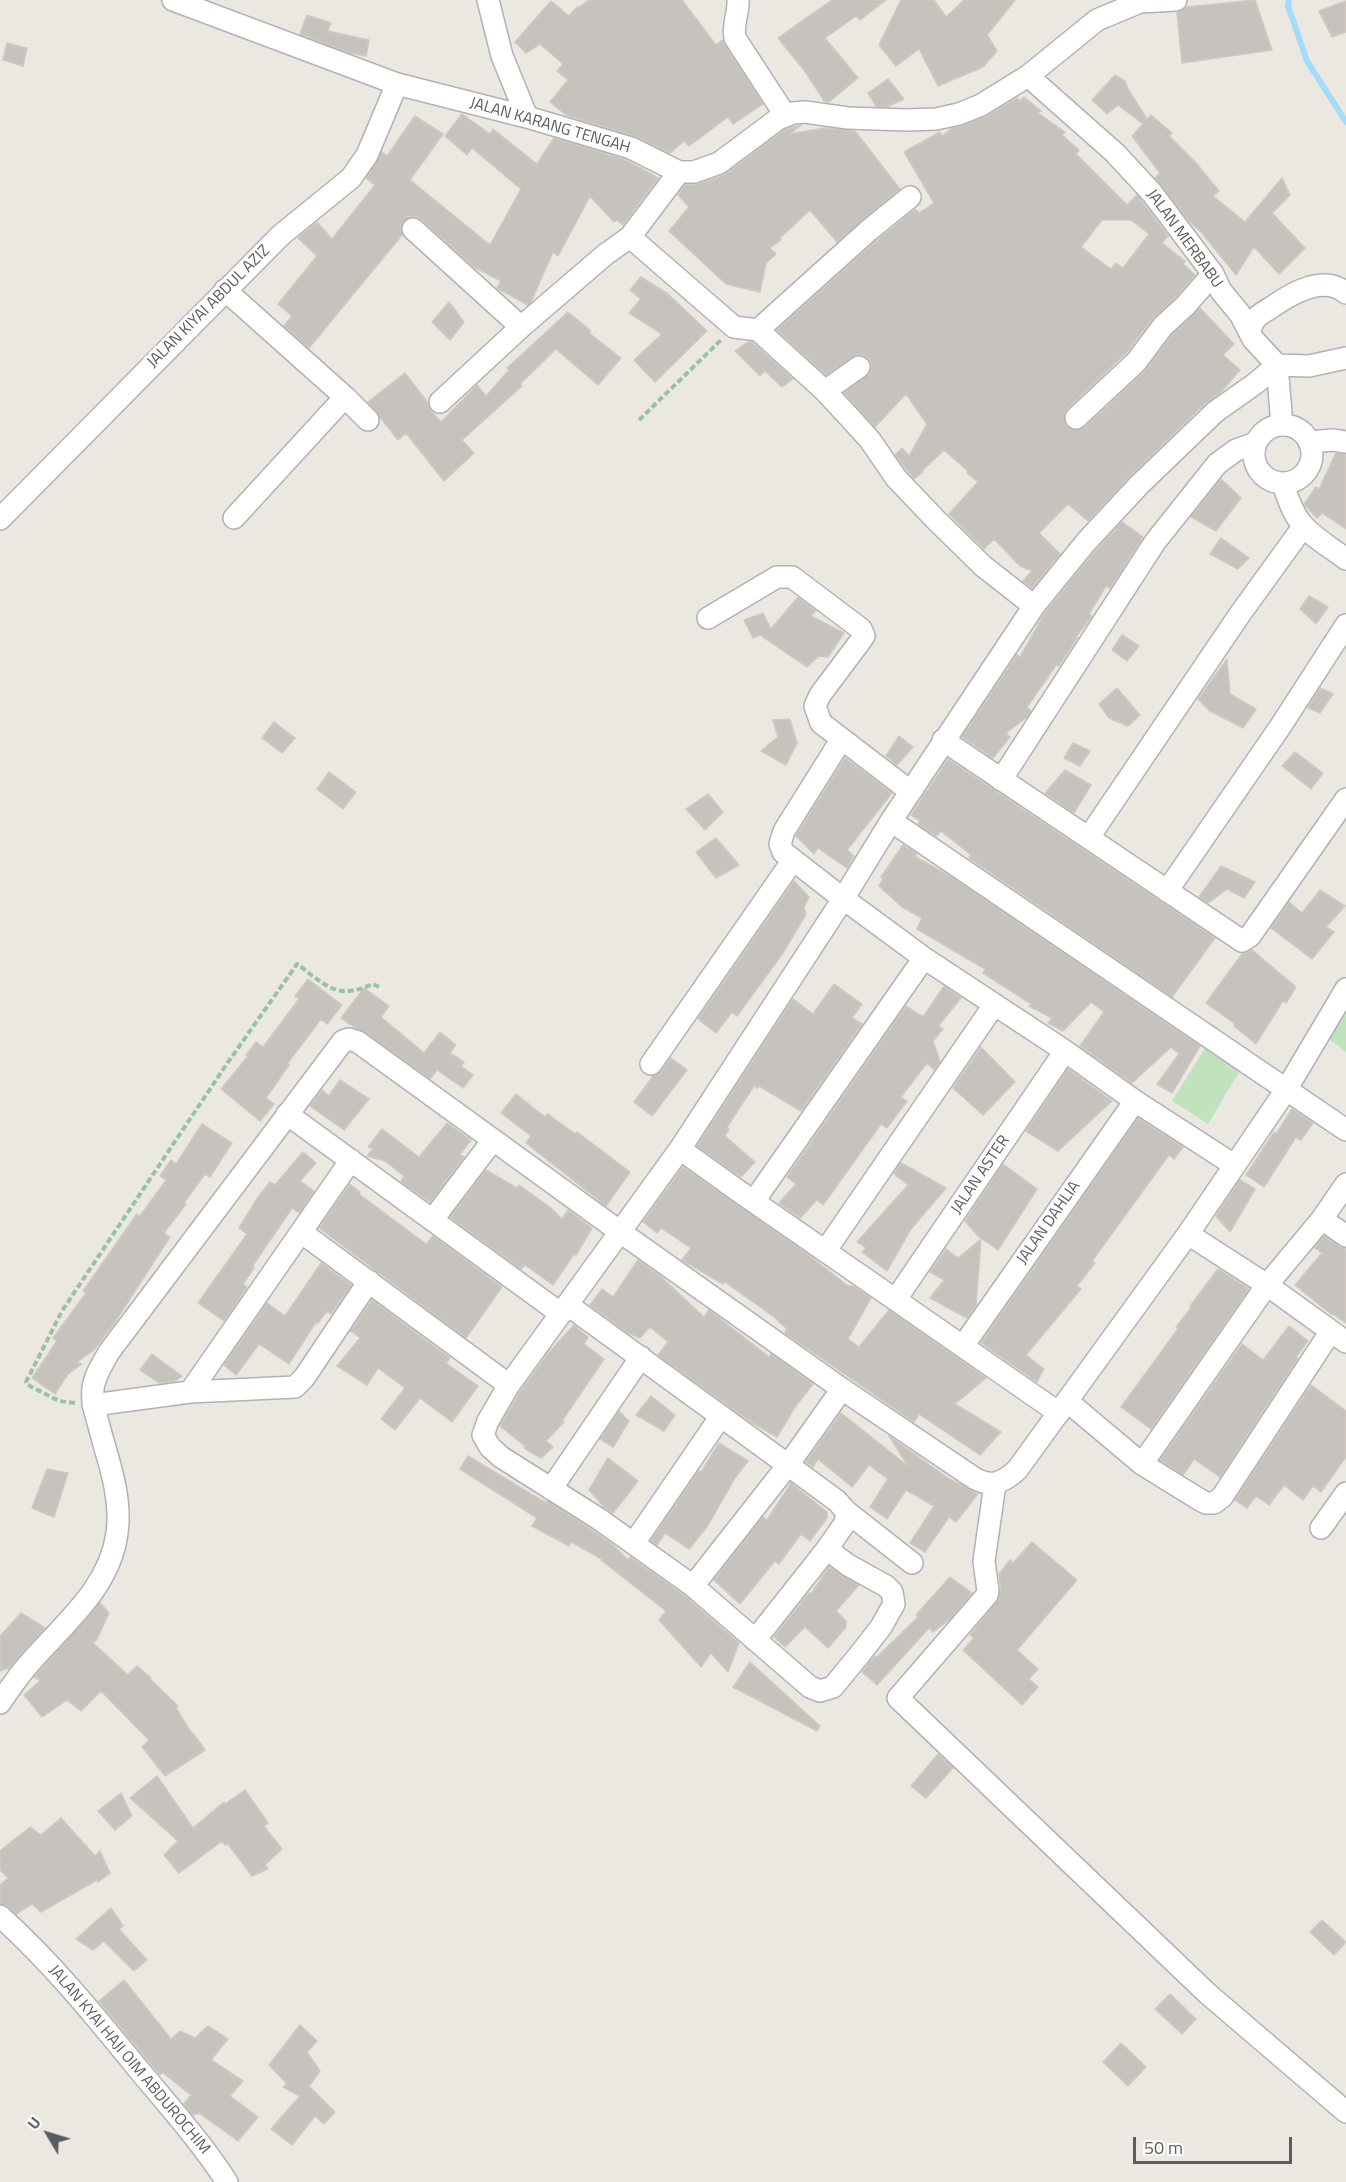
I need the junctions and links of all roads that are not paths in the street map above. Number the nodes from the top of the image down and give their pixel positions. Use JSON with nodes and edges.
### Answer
{"nodes":[{"id":1,"x":173,"y":0,"type":"edge"},
{"id":2,"x":488,"y":0,"type":"edge"},
{"id":3,"x":738,"y":0,"type":"edge"},
{"id":4,"x":1176,"y":0,"type":"edge"},
{"id":5,"x":1028,"y":76,"type":"junction"},
{"id":6,"x":397,"y":84,"type":"junction"},
{"id":7,"x":785,"y":115,"type":"junction"},
{"id":8,"x":527,"y":117,"type":"junction"},
{"id":9,"x":679,"y":172,"type":"junction"},
{"id":10,"x":910,"y":197,"type":"dead end"},
{"id":11,"x":413,"y":229,"type":"dead end"},
{"id":12,"x":630,"y":237,"type":"junction"},
{"id":13,"x":1213,"y":274,"type":"junction"},
{"id":14,"x":225,"y":290,"type":"junction"},
{"id":15,"x":1346,"y":293,"type":"edge"},
{"id":16,"x":521,"y":327,"type":"junction"},
{"id":17,"x":758,"y":330,"type":"junction"},
{"id":18,"x":1249,"y":330,"type":"junction"},
{"id":19,"x":1346,"y":358,"type":"edge"},
{"id":20,"x":1277,"y":364,"type":"junction"},
{"id":21,"x":859,"y":367,"type":"dead end"},
{"id":22,"x":825,"y":391,"type":"junction"},
{"id":23,"x":345,"y":397,"type":"junction"},
{"id":24,"x":440,"y":402,"type":"dead end"},
{"id":25,"x":1076,"y":418,"type":"dead end"},
{"id":26,"x":368,"y":420,"type":"dead end"},
{"id":27,"x":1282,"y":425,"type":"junction"},
{"id":28,"x":1309,"y":442,"type":"junction"},
{"id":29,"x":1346,"y":442,"type":"edge"},
{"id":30,"x":1256,"y":443,"type":"junction"},
{"id":31,"x":1283,"y":483,"type":"junction"},
{"id":32,"x":234,"y":518,"type":"dead end"},
{"id":33,"x":0,"y":519,"type":"edge"},
{"id":34,"x":1303,"y":527,"type":"junction"},
{"id":35,"x":1346,"y":559,"type":"edge"},
{"id":36,"x":1034,"y":606,"type":"junction"},
{"id":37,"x":708,"y":618,"type":"dead end"},
{"id":38,"x":1346,"y":625,"type":"edge"},
{"id":39,"x":841,"y":740,"type":"junction"},
{"id":40,"x":944,"y":740,"type":"junction"},
{"id":41,"x":1001,"y":780,"type":"junction"},
{"id":42,"x":913,"y":789,"type":"junction"},
{"id":43,"x":1346,"y":799,"type":"edge"},
{"id":44,"x":891,"y":821,"type":"junction"},
{"id":45,"x":1089,"y":837,"type":"junction"},
{"id":46,"x":793,"y":860,"type":"junction"},
{"id":47,"x":1167,"y":891,"type":"junction"},
{"id":48,"x":843,"y":899,"type":"junction"},
{"id":49,"x":924,"y":958,"type":"junction"},
{"id":50,"x":1346,"y":989,"type":"edge"},
{"id":51,"x":994,"y":1005,"type":"junction"},
{"id":52,"x":1065,"y":1051,"type":"junction"},
{"id":53,"x":651,"y":1064,"type":"dead end"},
{"id":54,"x":1286,"y":1090,"type":"junction"},
{"id":55,"x":1135,"y":1101,"type":"junction"},
{"id":56,"x":286,"y":1114,"type":"junction"},
{"id":57,"x":1346,"y":1130,"type":"edge"},
{"id":58,"x":493,"y":1140,"type":"junction"},
{"id":59,"x":680,"y":1149,"type":"junction"},
{"id":60,"x":351,"y":1160,"type":"junction"},
{"id":61,"x":1234,"y":1165,"type":"junction"},
{"id":62,"x":1346,"y":1185,"type":"edge"},
{"id":63,"x":754,"y":1201,"type":"junction"},
{"id":64,"x":433,"y":1219,"type":"junction"},
{"id":65,"x":1322,"y":1219,"type":"junction"},
{"id":66,"x":619,"y":1231,"type":"junction"},
{"id":67,"x":301,"y":1232,"type":"junction"},
{"id":68,"x":1188,"y":1234,"type":"junction"},
{"id":69,"x":1346,"y":1236,"type":"edge"},
{"id":70,"x":826,"y":1250,"type":"junction"},
{"id":71,"x":369,"y":1281,"type":"junction"},
{"id":72,"x":1267,"y":1286,"type":"junction"},
{"id":73,"x":896,"y":1299,"type":"junction"},
{"id":74,"x":565,"y":1309,"type":"junction"},
{"id":75,"x":1338,"y":1336,"type":"edge"},
{"id":76,"x":963,"y":1346,"type":"junction"},
{"id":77,"x":640,"y":1358,"type":"junction"},
{"id":78,"x":509,"y":1385,"type":"junction"},
{"id":79,"x":842,"y":1389,"type":"junction"},
{"id":80,"x":190,"y":1392,"type":"junction"},
{"id":81,"x":93,"y":1405,"type":"junction"},
{"id":82,"x":1063,"y":1407,"type":"junction"},
{"id":83,"x":721,"y":1416,"type":"junction"},
{"id":84,"x":1142,"y":1464,"type":"junction"},
{"id":85,"x":788,"y":1465,"type":"junction"},
{"id":86,"x":994,"y":1484,"type":"junction"},
{"id":87,"x":551,"y":1488,"type":"junction"},
{"id":88,"x":1346,"y":1493,"type":"edge"},
{"id":89,"x":847,"y":1512,"type":"junction"},
{"id":90,"x":1321,"y":1528,"type":"dead end"},
{"id":91,"x":634,"y":1543,"type":"junction"},
{"id":92,"x":827,"y":1549,"type":"junction"},
{"id":93,"x":912,"y":1563,"type":"dead end"},
{"id":94,"x":693,"y":1586,"type":"junction"},
{"id":95,"x":755,"y":1640,"type":"junction"},
{"id":96,"x":0,"y":1703,"type":"edge"},
{"id":97,"x":0,"y":1916,"type":"edge"},
{"id":98,"x":1346,"y":2112,"type":"edge"},
{"id":99,"x":227,"y":2182,"type":"edge"}],
"edges":[{"from":1,"to":6,"type":"street","name":"JALAN KARANG TENGAH"},
{"from":2,"to":8,"type":"street"},
{"from":3,"to":7,"type":"street"},
{"from":4,"to":5,"type":"street"},
{"from":5,"to":7,"type":"street"},
{"from":5,"to":13,"type":"street","name":"JALAN MERBABU"},
{"from":6,"to":8,"type":"street","name":"JALAN KARANG TENGAH"},
{"from":6,"to":14,"type":"street","name":"JALAN KIYAI ABDUL AZIZ"},
{"from":7,"to":9,"type":"street"},
{"from":8,"to":9,"type":"street","name":"JALAN KARANG TENGAH"},
{"from":9,"to":12,"type":"street"},
{"from":10,"to":17,"type":"street"},
{"from":11,"to":16,"type":"street"},
{"from":12,"to":16,"type":"street"},
{"from":12,"to":17,"type":"street"},
{"from":13,"to":18,"type":"street","name":"JALAN MERBABU"},
{"from":13,"to":25,"type":"street"},
{"from":14,"to":23,"type":"street"},
{"from":14,"to":33,"type":"street","name":"JALAN KIYAI ABDUL AZIZ"},
{"from":15,"to":18,"type":"street"},
{"from":16,"to":24,"type":"street"},
{"from":17,"to":22,"type":"street"},
{"from":18,"to":20,"type":"street","name":"JALAN MERBABU"},
{"from":19,"to":20,"type":"street"},
{"from":20,"to":27,"type":"street"},
{"from":20,"to":36,"type":"street"},
{"from":21,"to":22,"type":"street"},
{"from":22,"to":36,"type":"street"},
{"from":23,"to":26,"type":"street"},
{"from":23,"to":32,"type":"street"},
{"from":27,"to":28,"type":"street"},
{"from":27,"to":30,"type":"street"},
{"from":28,"to":29,"type":"street"},
{"from":28,"to":31,"type":"street"},
{"from":30,"to":31,"type":"street"},
{"from":30,"to":41,"type":"street"},
{"from":31,"to":34,"type":"street"},
{"from":34,"to":35,"type":"street"},
{"from":34,"to":45,"type":"street"},
{"from":36,"to":40,"type":"street"},
{"from":37,"to":39,"type":"street"},
{"from":38,"to":47,"type":"street"},
{"from":39,"to":42,"type":"street"},
{"from":39,"to":46,"type":"street"},
{"from":40,"to":41,"type":"street"},
{"from":40,"to":42,"type":"street"},
{"from":41,"to":45,"type":"street"},
{"from":42,"to":44,"type":"street"},
{"from":43,"to":47,"type":"street"},
{"from":44,"to":48,"type":"street"},
{"from":44,"to":54,"type":"street"},
{"from":45,"to":47,"type":"street"},
{"from":46,"to":48,"type":"street"},
{"from":46,"to":53,"type":"street"},
{"from":48,"to":49,"type":"street"},
{"from":48,"to":59,"type":"street"},
{"from":49,"to":51,"type":"street"},
{"from":49,"to":63,"type":"street"},
{"from":50,"to":54,"type":"street"},
{"from":51,"to":52,"type":"street"},
{"from":51,"to":70,"type":"street"},
{"from":52,"to":55,"type":"street"},
{"from":52,"to":73,"type":"street","name":"JALAN ASTER"},
{"from":54,"to":57,"type":"street"},
{"from":54,"to":61,"type":"street"},
{"from":55,"to":61,"type":"street"},
{"from":55,"to":76,"type":"street","name":"JALAN DAHLIA"},
{"from":56,"to":58,"type":"street"},
{"from":56,"to":60,"type":"street"},
{"from":56,"to":81,"type":"street"},
{"from":58,"to":64,"type":"street"},
{"from":58,"to":66,"type":"street"},
{"from":59,"to":63,"type":"street"},
{"from":59,"to":66,"type":"street"},
{"from":60,"to":64,"type":"street"},
{"from":60,"to":67,"type":"street"},
{"from":61,"to":68,"type":"street"},
{"from":62,"to":65,"type":"street"},
{"from":63,"to":70,"type":"street"},
{"from":64,"to":74,"type":"street"},
{"from":65,"to":69,"type":"street"},
{"from":65,"to":72,"type":"street"},
{"from":66,"to":74,"type":"street"},
{"from":66,"to":79,"type":"street"},
{"from":67,"to":71,"type":"street"},
{"from":67,"to":80,"type":"street"},
{"from":68,"to":72,"type":"street"},
{"from":68,"to":82,"type":"street"},
{"from":70,"to":73,"type":"street"},
{"from":71,"to":78,"type":"street"},
{"from":71,"to":80,"type":"street"},
{"from":72,"to":75,"type":"street"},
{"from":72,"to":84,"type":"street"},
{"from":73,"to":76,"type":"street"},
{"from":74,"to":77,"type":"street"},
{"from":74,"to":78,"type":"street"},
{"from":75,"to":84,"type":"street"},
{"from":76,"to":82,"type":"street"},
{"from":77,"to":83,"type":"street"},
{"from":77,"to":87,"type":"street"},
{"from":78,"to":87,"type":"street"},
{"from":79,"to":85,"type":"street"},
{"from":79,"to":86,"type":"street"},
{"from":80,"to":81,"type":"street"},
{"from":81,"to":96,"type":"street"},
{"from":82,"to":84,"type":"street"},
{"from":82,"to":86,"type":"street"},
{"from":83,"to":85,"type":"street"},
{"from":83,"to":91,"type":"street"},
{"from":85,"to":89,"type":"street"},
{"from":85,"to":94,"type":"street"},
{"from":86,"to":98,"type":"street"},
{"from":87,"to":91,"type":"street"},
{"from":88,"to":90,"type":"street"},
{"from":89,"to":92,"type":"street"},
{"from":89,"to":93,"type":"street"},
{"from":91,"to":94,"type":"street"},
{"from":92,"to":95,"type":"street"},
{"from":92,"to":95,"type":"street"},
{"from":94,"to":95,"type":"street"},
{"from":97,"to":99,"type":"street","name":"JALAN KYAI HAJI OIM ABDUROCHIM"}]}
